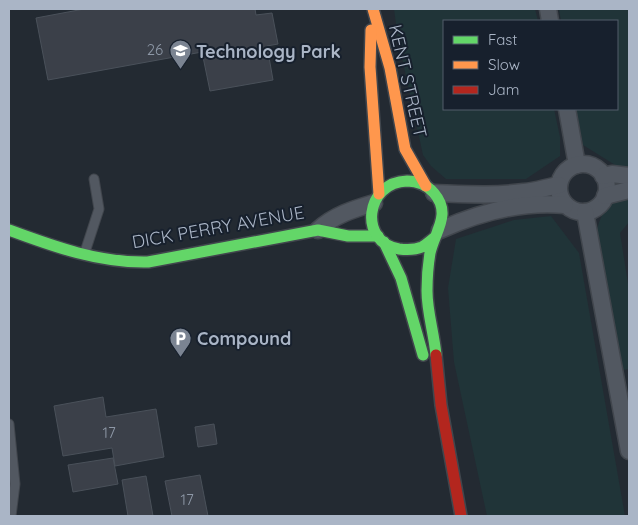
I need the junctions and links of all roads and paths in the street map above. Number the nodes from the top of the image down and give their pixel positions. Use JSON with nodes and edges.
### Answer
{"nodes":[{"id":1,"x":372,"y":9,"type":"edge"},
{"id":2,"x":567,"y":110,"type":"edge"},
{"id":3,"x":578,"y":165,"type":"junction"},
{"id":4,"x":603,"y":176,"type":"junction"},
{"id":5,"x":629,"y":176,"type":"edge"},
{"id":6,"x":94,"y":179,"type":"dead end"},
{"id":7,"x":559,"y":185,"type":"junction"},
{"id":8,"x":430,"y":189,"type":"junction"},
{"id":9,"x":629,"y":190,"type":"edge"},
{"id":10,"x":606,"y":196,"type":"junction"},
{"id":11,"x":377,"y":199,"type":"junction"},
{"id":12,"x":565,"y":205,"type":"junction"},
{"id":13,"x":585,"y":212,"type":"junction"},
{"id":14,"x":9,"y":230,"type":"edge"},
{"id":15,"x":318,"y":230,"type":"junction"},
{"id":16,"x":437,"y":234,"type":"junction"},
{"id":17,"x":381,"y":239,"type":"junction"},
{"id":18,"x":84,"y":256,"type":"junction"},
{"id":19,"x":623,"y":379,"type":"edge"},
{"id":20,"x":441,"y":402,"type":"junction"},
{"id":21,"x":9,"y":424,"type":"edge"},
{"id":22,"x":629,"y":451,"type":"edge"},
{"id":23,"x":11,"y":516,"type":"edge"},
{"id":24,"x":462,"y":516,"type":"edge"}],
"edges":[{"from":1,"to":8,"type":"main road","name":"KENT STREET"},
{"from":1,"to":11,"type":"main road","name":"KENT STREET"},
{"from":2,"to":3,"type":"street"},
{"from":3,"to":4,"type":"street"},
{"from":3,"to":7,"type":"street"},
{"from":4,"to":5,"type":"street"},
{"from":4,"to":10,"type":"street"},
{"from":6,"to":18,"type":"lane"},
{"from":7,"to":8,"type":"street"},
{"from":7,"to":12,"type":"street"},
{"from":8,"to":11,"type":"main road"},
{"from":8,"to":16,"type":"main road"},
{"from":9,"to":10,"type":"street"},
{"from":10,"to":13,"type":"street"},
{"from":11,"to":15,"type":"street","name":"DICK PERRY AVENUE"},
{"from":11,"to":17,"type":"main road"},
{"from":12,"to":13,"type":"street"},
{"from":12,"to":16,"type":"street"},
{"from":13,"to":19,"type":"street"},
{"from":14,"to":18,"type":"main road","name":"DICK PERRY AVENUE"},
{"from":15,"to":17,"type":"main road","name":"DICK PERRY AVENUE"},
{"from":15,"to":18,"type":"main road","name":"DICK PERRY AVENUE"},
{"from":16,"to":17,"type":"main road"},
{"from":16,"to":20,"type":"main road"},
{"from":17,"to":20,"type":"main road"},
{"from":19,"to":22,"type":"street"},
{"from":20,"to":24,"type":"main road"},
{"from":21,"to":23,"type":"lane"}]}
